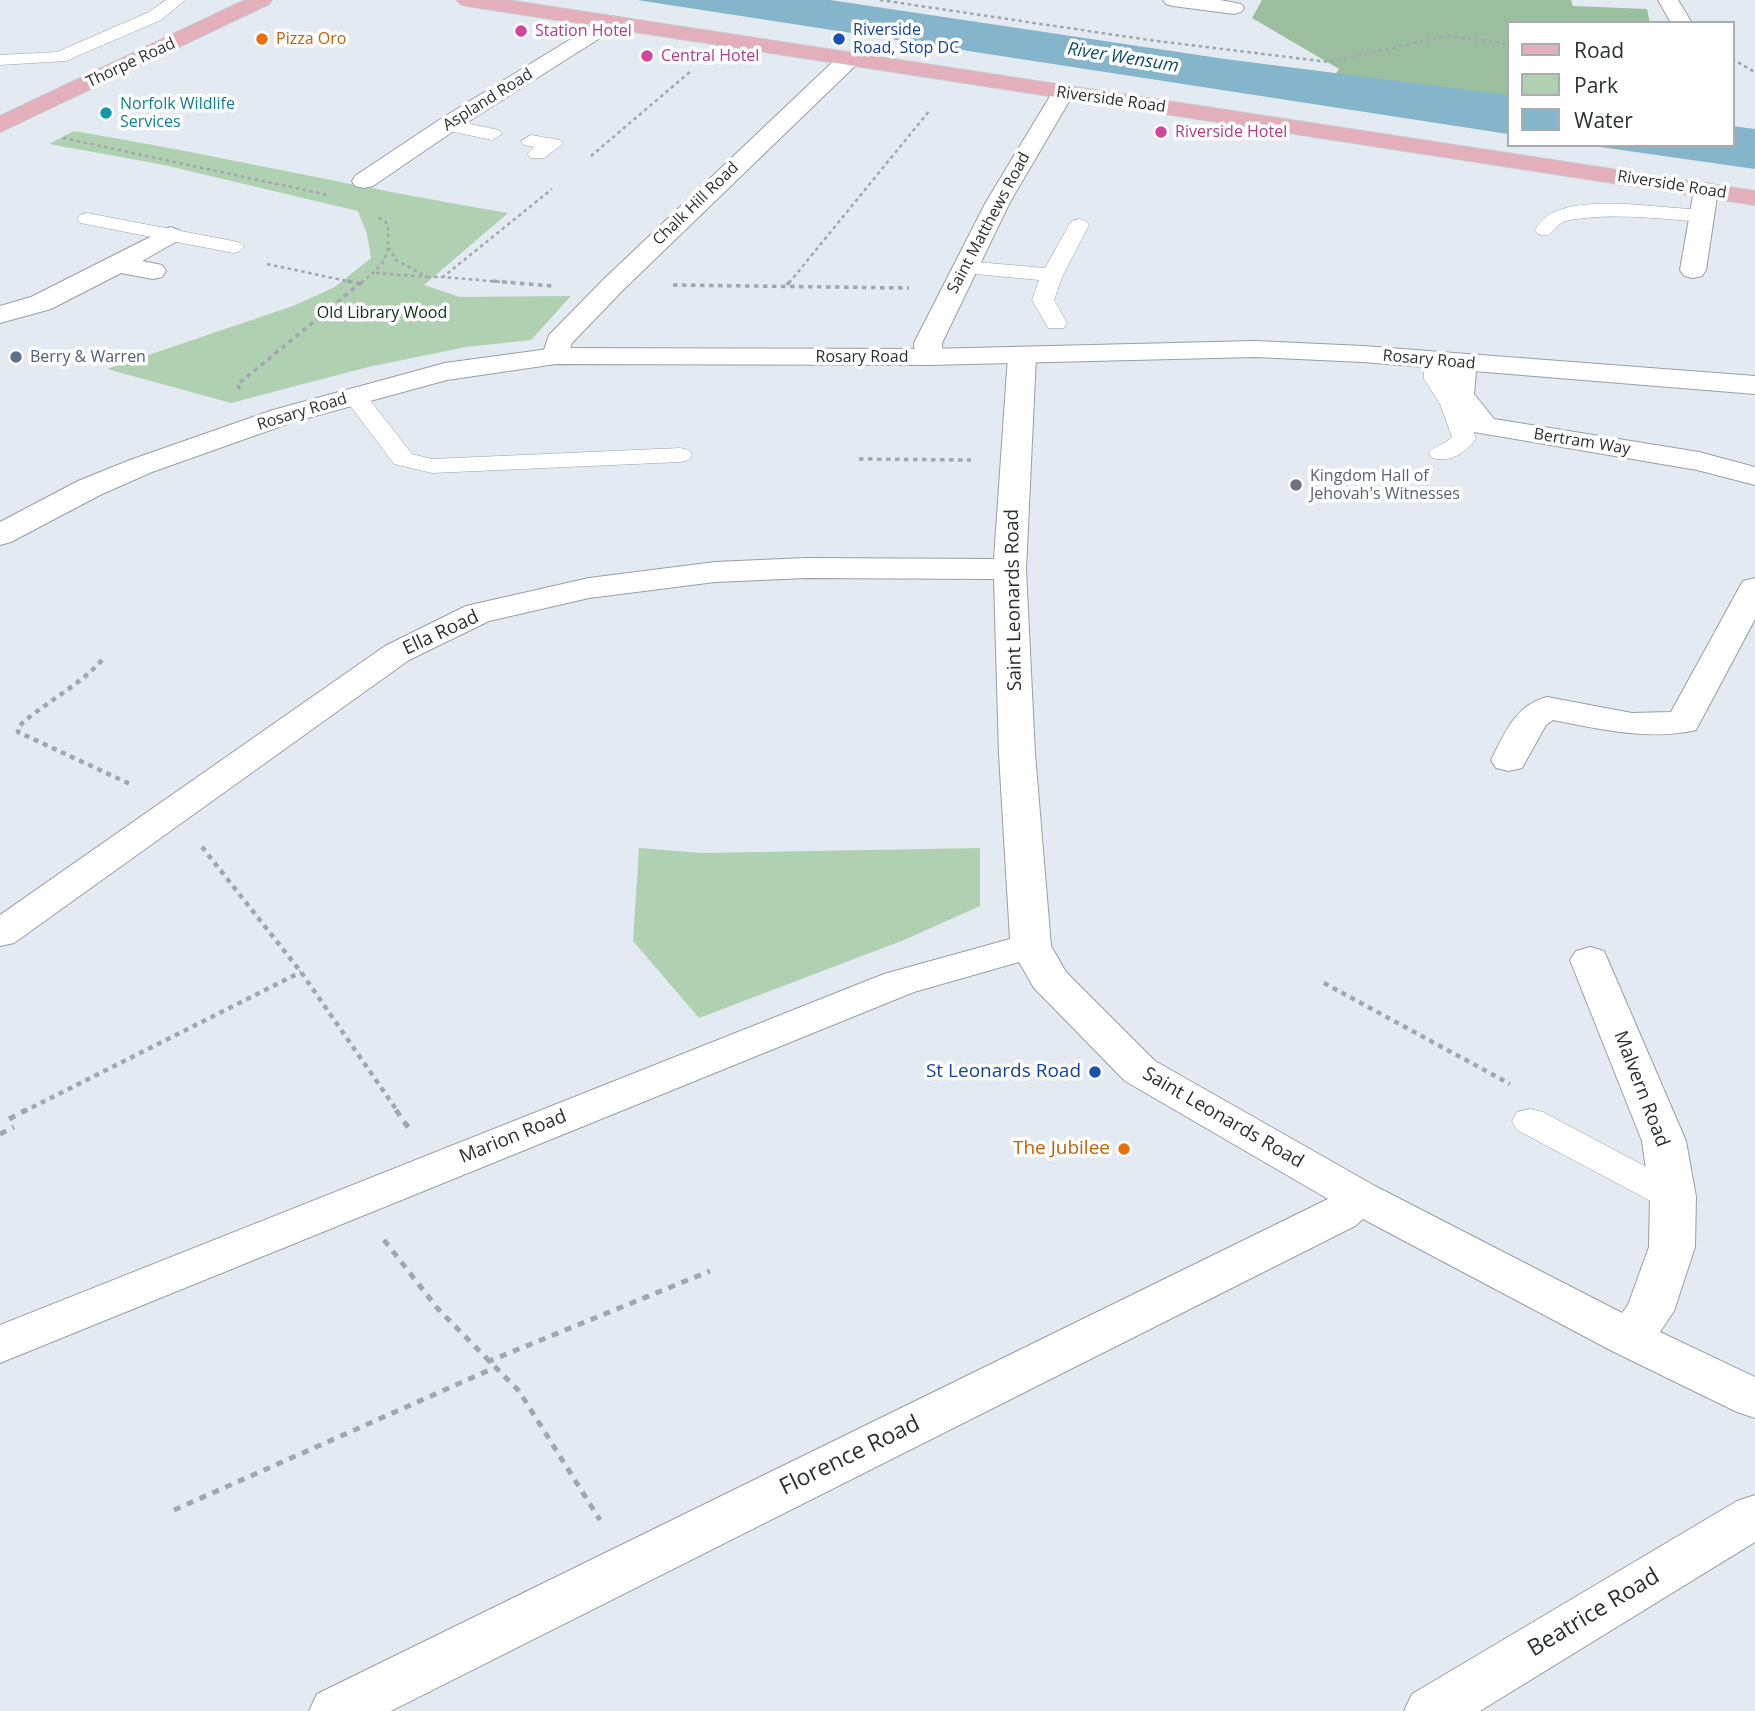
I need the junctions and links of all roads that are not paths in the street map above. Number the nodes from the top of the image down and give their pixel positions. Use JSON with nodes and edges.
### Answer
{"nodes":[{"id":1,"x":177,"y":0,"type":"edge"},
{"id":2,"x":262,"y":0,"type":"edge"},
{"id":3,"x":467,"y":0,"type":"edge"},
{"id":4,"x":1174,"y":0,"type":"edge"},
{"id":5,"x":1668,"y":0,"type":"edge"},
{"id":6,"x":1234,"y":8,"type":"dead end"},
{"id":7,"x":1681,"y":21,"type":"edge"},
{"id":8,"x":612,"y":22,"type":"junction"},
{"id":9,"x":0,"y":60,"type":"edge"},
{"id":10,"x":848,"y":60,"type":"junction"},
{"id":11,"x":1063,"y":93,"type":"junction"},
{"id":12,"x":0,"y":125,"type":"edge"},
{"id":13,"x":447,"y":125,"type":"junction"},
{"id":14,"x":571,"y":132,"type":"dead end"},
{"id":15,"x":492,"y":134,"type":"dead end"},
{"id":16,"x":540,"y":146,"type":"dead end"},
{"id":17,"x":365,"y":181,"type":"dead end"},
{"id":18,"x":1706,"y":190,"type":"junction"},
{"id":19,"x":1755,"y":198,"type":"edge"},
{"id":20,"x":1702,"y":216,"type":"junction"},
{"id":21,"x":87,"y":219,"type":"dead end"},
{"id":22,"x":1079,"y":225,"type":"dead end"},
{"id":23,"x":1545,"y":230,"type":"dead end"},
{"id":24,"x":170,"y":235,"type":"junction"},
{"id":25,"x":233,"y":247,"type":"road end"},
{"id":26,"x":117,"y":265,"type":"junction"},
{"id":27,"x":1693,"y":270,"type":"dead end"},
{"id":28,"x":153,"y":271,"type":"dead end"},
{"id":29,"x":1052,"y":275,"type":"junction"},
{"id":30,"x":959,"y":278,"type":"junction"},
{"id":31,"x":0,"y":315,"type":"edge"},
{"id":32,"x":1056,"y":323,"type":"dead end"},
{"id":33,"x":556,"y":356,"type":"junction"},
{"id":34,"x":1022,"y":356,"type":"junction"},
{"id":35,"x":929,"y":358,"type":"junction"},
{"id":36,"x":1451,"y":362,"type":"junction"},
{"id":37,"x":1755,"y":385,"type":"edge"},
{"id":38,"x":354,"y":395,"type":"junction"},
{"id":39,"x":1441,"y":453,"type":"dead end"},
{"id":40,"x":680,"y":455,"type":"dead end"},
{"id":41,"x":1755,"y":476,"type":"edge"},
{"id":42,"x":0,"y":535,"type":"edge"},
{"id":43,"x":1010,"y":569,"type":"junction"},
{"id":44,"x":1755,"y":588,"type":"edge"},
{"id":45,"x":1509,"y":760,"type":"dead end"},
{"id":46,"x":0,"y":934,"type":"edge"},
{"id":47,"x":1031,"y":946,"type":"junction"},
{"id":48,"x":1590,"y":960,"type":"dead end"},
{"id":49,"x":1530,"y":1121,"type":"road end"},
{"id":50,"x":1359,"y":1197,"type":"junction"},
{"id":51,"x":1673,"y":1197,"type":"junction"},
{"id":52,"x":1629,"y":1338,"type":"junction"},
{"id":53,"x":0,"y":1345,"type":"edge"},
{"id":54,"x":1755,"y":1399,"type":"edge"},
{"id":55,"x":1755,"y":1516,"type":"edge"},
{"id":56,"x":337,"y":1711,"type":"edge"},
{"id":57,"x":1432,"y":1711,"type":"edge"}],
"edges":[{"from":1,"to":9,"type":"lane"},
{"from":2,"to":12,"type":"main road","name":"Thorpe Road"},
{"from":3,"to":8,"type":"main road","name":"Riverside Road"},
{"from":4,"to":6,"type":"street"},
{"from":5,"to":7,"type":"street"},
{"from":8,"to":10,"type":"main road","name":"Riverside Road"},
{"from":8,"to":13,"type":"street","name":"Aspland Road"},
{"from":10,"to":11,"type":"main road","name":"Riverside Road"},
{"from":10,"to":33,"type":"street","name":"Chalk Hill Road"},
{"from":11,"to":18,"type":"main road","name":"Riverside Road"},
{"from":11,"to":30,"type":"street","name":"Saint Matthews Road"},
{"from":13,"to":15,"type":"lane"},
{"from":13,"to":17,"type":"street","name":"Aspland Road"},
{"from":14,"to":16,"type":"lane"},
{"from":18,"to":19,"type":"main road","name":"Riverside Road"},
{"from":18,"to":20,"type":"street"},
{"from":20,"to":23,"type":"lane"},
{"from":20,"to":27,"type":"street"},
{"from":21,"to":24,"type":"lane"},
{"from":22,"to":29,"type":"lane"},
{"from":24,"to":25,"type":"lane"},
{"from":24,"to":26,"type":"street"},
{"from":26,"to":28,"type":"street"},
{"from":26,"to":31,"type":"street"},
{"from":29,"to":30,"type":"lane"},
{"from":29,"to":32,"type":"lane"},
{"from":30,"to":35,"type":"street","name":"Saint Matthews Road"},
{"from":33,"to":35,"type":"street","name":"Rosary Road"},
{"from":33,"to":38,"type":"street","name":"Rosary Road"},
{"from":34,"to":35,"type":"street","name":"Rosary Road"},
{"from":34,"to":36,"type":"street","name":"Rosary Road"},
{"from":34,"to":43,"type":"street","name":"Saint Leonards Road"},
{"from":36,"to":37,"type":"street","name":"Rosary Road"},
{"from":36,"to":39,"type":"lane"},
{"from":36,"to":41,"type":"street","name":"Bertram Way"},
{"from":38,"to":40,"type":"lane"},
{"from":38,"to":42,"type":"street","name":"Rosary Road"},
{"from":43,"to":46,"type":"street","name":"Ella Road"},
{"from":43,"to":47,"type":"street","name":"Saint Leonards Road"},
{"from":44,"to":45,"type":"street"},
{"from":47,"to":50,"type":"street","name":"Saint Leonards Road"},
{"from":47,"to":53,"type":"street","name":"Marion Road"},
{"from":48,"to":51,"type":"street","name":"Malvern Road"},
{"from":49,"to":51,"type":"lane"},
{"from":50,"to":52,"type":"street","name":"Saint Leonards Road"},
{"from":50,"to":56,"type":"street","name":"Florence Road"},
{"from":51,"to":52,"type":"street","name":"Malvern Road"},
{"from":52,"to":54,"type":"street","name":"Saint Leonards Road"},
{"from":55,"to":57,"type":"street","name":"Beatrice Road"}]}
